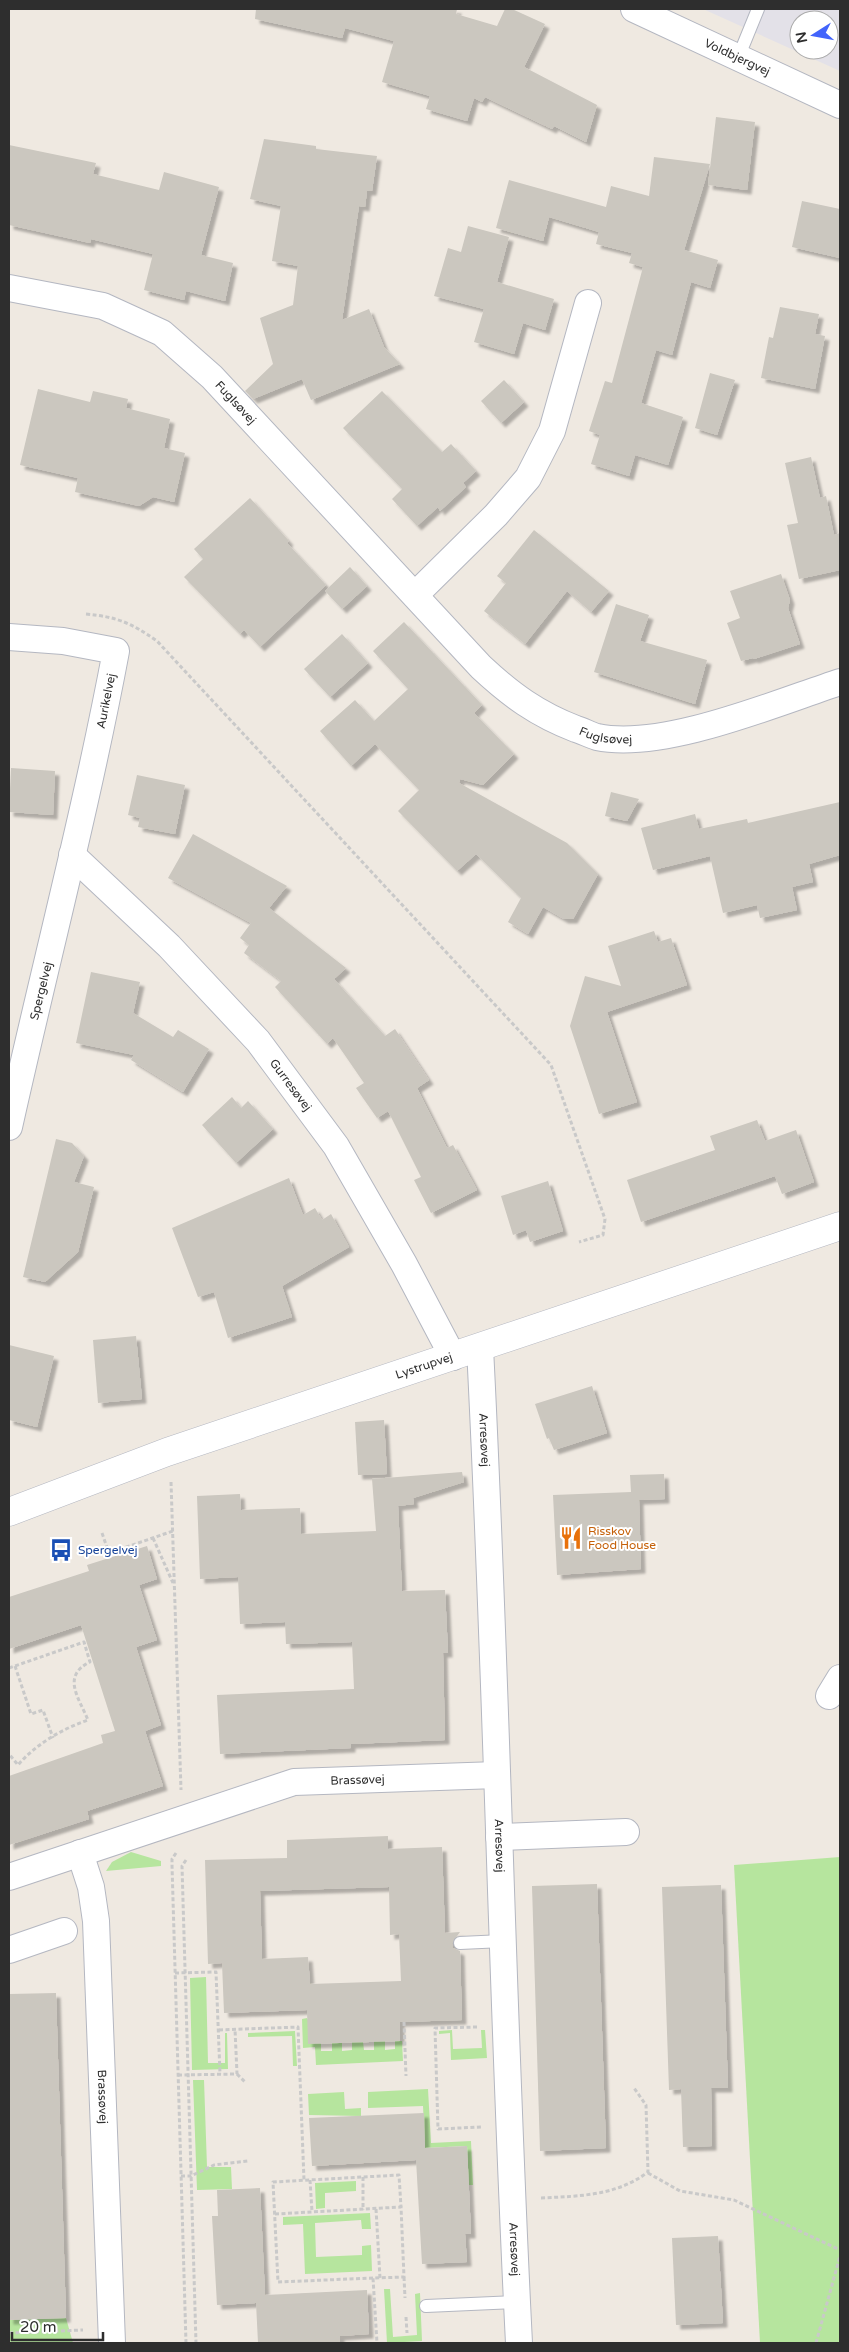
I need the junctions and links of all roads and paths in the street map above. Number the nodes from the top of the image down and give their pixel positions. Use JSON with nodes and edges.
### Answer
{"nodes":[{"id":1,"x":634,"y":9,"type":"edge"},
{"id":2,"x":758,"y":9,"type":"edge"},
{"id":3,"x":738,"y":58,"type":"junction"},
{"id":4,"x":840,"y":106,"type":"edge"},
{"id":5,"x":9,"y":288,"type":"edge"},
{"id":6,"x":588,"y":304,"type":"dead end"},
{"id":7,"x":415,"y":595,"type":"junction"},
{"id":8,"x":77,"y":613,"type":"dead end"},
{"id":9,"x":9,"y":637,"type":"edge"},
{"id":10,"x":840,"y":682,"type":"edge"},
{"id":11,"x":72,"y":855,"type":"junction"},
{"id":12,"x":15,"y":1070,"type":"edge"},
{"id":13,"x":9,"y":1128,"type":"edge"},
{"id":14,"x":840,"y":1226,"type":"edge"},
{"id":15,"x":579,"y":1242,"type":"dead end"},
{"id":16,"x":480,"y":1348,"type":"junction"},
{"id":17,"x":453,"y":1357,"type":"junction"},
{"id":18,"x":167,"y":1452,"type":"junction"},
{"id":19,"x":9,"y":1512,"type":"edge"},
{"id":20,"x":173,"y":1531,"type":"junction"},
{"id":21,"x":102,"y":1533,"type":"dead end"},
{"id":22,"x":154,"y":1538,"type":"junction"},
{"id":23,"x":174,"y":1587,"type":"junction"},
{"id":24,"x":15,"y":1666,"type":"junction"},
{"id":25,"x":9,"y":1668,"type":"edge"},
{"id":26,"x":53,"y":1738,"type":"junction"},
{"id":27,"x":9,"y":1754,"type":"edge"},
{"id":28,"x":497,"y":1775,"type":"junction"},
{"id":29,"x":182,"y":1818,"type":"junction"},
{"id":30,"x":626,"y":1832,"type":"dead end"},
{"id":31,"x":499,"y":1837,"type":"junction"},
{"id":32,"x":181,"y":1850,"type":"dead end"},
{"id":33,"x":80,"y":1853,"type":"junction"},
{"id":34,"x":186,"y":1860,"type":"dead end"},
{"id":35,"x":9,"y":1877,"type":"edge"},
{"id":36,"x":64,"y":1931,"type":"dead end"},
{"id":37,"x":503,"y":1941,"type":"junction"},
{"id":38,"x":460,"y":1943,"type":"dead end"},
{"id":39,"x":9,"y":1950,"type":"edge"},
{"id":40,"x":175,"y":1973,"type":"junction"},
{"id":41,"x":185,"y":1973,"type":"junction"},
{"id":42,"x":404,"y":2022,"type":"dead end"},
{"id":43,"x":481,"y":2026,"type":"dead end"},
{"id":44,"x":235,"y":2029,"type":"junction"},
{"id":45,"x":219,"y":2030,"type":"junction"},
{"id":46,"x":220,"y":2074,"type":"junction"},
{"id":47,"x":237,"y":2074,"type":"junction"},
{"id":48,"x":178,"y":2075,"type":"junction"},
{"id":49,"x":188,"y":2075,"type":"junction"},
{"id":50,"x":406,"y":2076,"type":"dead end"},
{"id":51,"x":245,"y":2082,"type":"dead end"},
{"id":52,"x":634,"y":2088,"type":"dead end"},
{"id":53,"x":484,"y":2126,"type":"dead end"},
{"id":54,"x":248,"y":2162,"type":"dead end"},
{"id":55,"x":648,"y":2172,"type":"junction"},
{"id":56,"x":181,"y":2176,"type":"junction"},
{"id":57,"x":191,"y":2176,"type":"junction"},
{"id":58,"x":363,"y":2177,"type":"junction"},
{"id":59,"x":304,"y":2180,"type":"junction"},
{"id":60,"x":310,"y":2180,"type":"junction"},
{"id":61,"x":513,"y":2199,"type":"junction"},
{"id":62,"x":401,"y":2207,"type":"junction"},
{"id":63,"x":376,"y":2209,"type":"junction"},
{"id":64,"x":363,"y":2210,"type":"junction"},
{"id":65,"x":312,"y":2212,"type":"junction"},
{"id":66,"x":275,"y":2214,"type":"junction"},
{"id":67,"x":840,"y":2250,"type":"edge"},
{"id":68,"x":840,"y":2256,"type":"edge"},
{"id":69,"x":373,"y":2278,"type":"junction"},
{"id":70,"x":380,"y":2278,"type":"junction"},
{"id":71,"x":517,"y":2302,"type":"junction"},
{"id":72,"x":426,"y":2306,"type":"dead end"},
{"id":73,"x":9,"y":2333,"type":"edge"},
{"id":74,"x":112,"y":2336,"type":"edge"},
{"id":75,"x":186,"y":2343,"type":"edge"},
{"id":76,"x":196,"y":2343,"type":"edge"},
{"id":77,"x":377,"y":2343,"type":"edge"},
{"id":78,"x":519,"y":2343,"type":"edge"},
{"id":79,"x":816,"y":2343,"type":"edge"}],
"edges":[{"from":1,"to":3,"type":"street","name":"Voldbjergvej"},
{"from":2,"to":3,"type":"lane"},
{"from":3,"to":4,"type":"street","name":"Voldbjergvej"},
{"from":5,"to":7,"type":"street","name":"Fuglsøvej"},
{"from":6,"to":7,"type":"street"},
{"from":7,"to":10,"type":"street","name":"Fuglsøvej"},
{"from":8,"to":15,"type":"path"},
{"from":9,"to":11,"type":"street","name":"Aurikelvej"},
{"from":11,"to":12,"type":"street","name":"Spergelvej"},
{"from":11,"to":17,"type":"street","name":"Gurresøvej"},
{"from":12,"to":13,"type":"street","name":"Spergelvej"},
{"from":14,"to":16,"type":"street","name":"Lystrupvej"},
{"from":16,"to":17,"type":"street","name":"Lystrupvej"},
{"from":16,"to":28,"type":"street","name":"Arresøvej"},
{"from":17,"to":18,"type":"street","name":"Lystrupvej"},
{"from":18,"to":19,"type":"street","name":"Lystrupvej"},
{"from":18,"to":20,"type":"path"},
{"from":20,"to":22,"type":"path"},
{"from":20,"to":23,"type":"path"},
{"from":21,"to":22,"type":"path"},
{"from":22,"to":23,"type":"path"},
{"from":23,"to":29,"type":"path"},
{"from":24,"to":25,"type":"path"},
{"from":24,"to":26,"type":"path"},
{"from":24,"to":26,"type":"path"},
{"from":26,"to":27,"type":"path"},
{"from":28,"to":29,"type":"street","name":"Brassøvej"},
{"from":28,"to":31,"type":"street","name":"Arresøvej"},
{"from":29,"to":33,"type":"street","name":"Brassøvej"},
{"from":30,"to":31,"type":"street"},
{"from":31,"to":37,"type":"street","name":"Arresøvej"},
{"from":32,"to":40,"type":"path"},
{"from":33,"to":35,"type":"street","name":"Brassøvej"},
{"from":33,"to":74,"type":"street","name":"Brassøvej"},
{"from":34,"to":41,"type":"path"},
{"from":36,"to":39,"type":"street"},
{"from":37,"to":38,"type":"lane"},
{"from":37,"to":61,"type":"street","name":"Arresøvej"},
{"from":40,"to":41,"type":"path"},
{"from":40,"to":48,"type":"path"},
{"from":41,"to":45,"type":"path"},
{"from":41,"to":49,"type":"path"},
{"from":42,"to":50,"type":"path"},
{"from":43,"to":53,"type":"path"},
{"from":44,"to":45,"type":"path"},
{"from":44,"to":47,"type":"path"},
{"from":44,"to":59,"type":"path"},
{"from":45,"to":46,"type":"path"},
{"from":46,"to":47,"type":"path"},
{"from":46,"to":49,"type":"path"},
{"from":47,"to":51,"type":"path"},
{"from":48,"to":49,"type":"path"},
{"from":48,"to":56,"type":"path"},
{"from":49,"to":57,"type":"path"},
{"from":52,"to":55,"type":"path"},
{"from":54,"to":57,"type":"path"},
{"from":55,"to":61,"type":"path"},
{"from":55,"to":67,"type":"path"},
{"from":56,"to":57,"type":"path"},
{"from":56,"to":75,"type":"path"},
{"from":57,"to":76,"type":"path"},
{"from":58,"to":60,"type":"path"},
{"from":58,"to":62,"type":"path"},
{"from":58,"to":64,"type":"path"},
{"from":59,"to":60,"type":"path"},
{"from":59,"to":66,"type":"path"},
{"from":60,"to":65,"type":"path"},
{"from":61,"to":71,"type":"street","name":"Arresøvej"},
{"from":62,"to":63,"type":"path"},
{"from":62,"to":70,"type":"path"},
{"from":63,"to":64,"type":"path"},
{"from":63,"to":70,"type":"path"},
{"from":64,"to":65,"type":"path"},
{"from":65,"to":66,"type":"path"},
{"from":66,"to":69,"type":"path"},
{"from":68,"to":79,"type":"path"},
{"from":69,"to":70,"type":"path"},
{"from":69,"to":77,"type":"path"},
{"from":71,"to":72,"type":"lane"},
{"from":71,"to":78,"type":"street","name":"Arresøvej"},
{"from":73,"to":74,"type":"path"}]}
